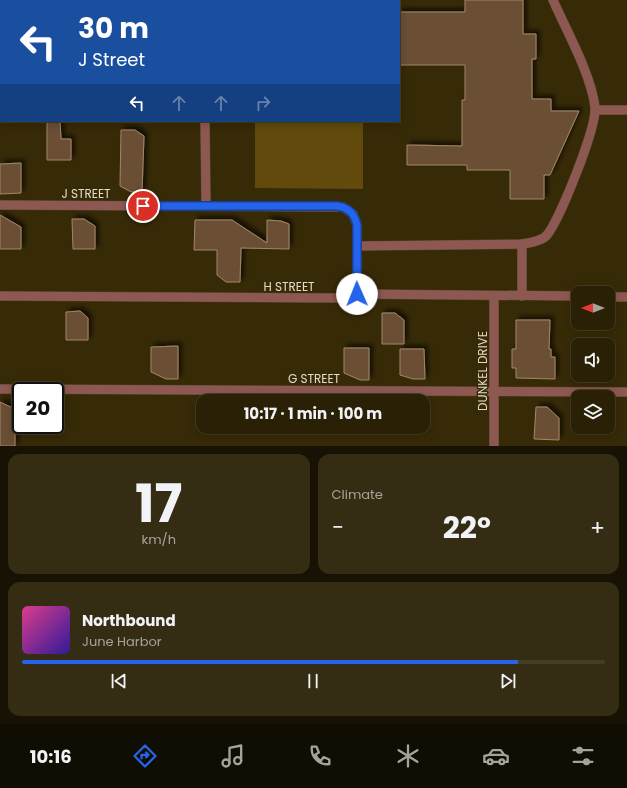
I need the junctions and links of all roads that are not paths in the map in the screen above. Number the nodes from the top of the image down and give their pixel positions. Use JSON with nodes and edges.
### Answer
{"nodes":[{"id":1,"x":553,"y":0,"type":"edge"},
{"id":2,"x":595,"y":110,"type":"junction"},
{"id":3,"x":627,"y":110,"type":"edge"},
{"id":4,"x":205,"y":122,"type":"edge"},
{"id":5,"x":0,"y":205,"type":"edge"},
{"id":6,"x":206,"y":206,"type":"junction"},
{"id":7,"x":522,"y":244,"type":"junction"},
{"id":8,"x":357,"y":246,"type":"junction"},
{"id":9,"x":357,"y":294,"type":"junction"},
{"id":10,"x":0,"y":296,"type":"edge"},
{"id":11,"x":494,"y":296,"type":"junction"},
{"id":12,"x":522,"y":296,"type":"junction"},
{"id":13,"x":571,"y":296,"type":"edge"},
{"id":14,"x":615,"y":297,"type":"edge"},
{"id":15,"x":627,"y":297,"type":"edge"},
{"id":16,"x":0,"y":389,"type":"edge"},
{"id":17,"x":494,"y":391,"type":"junction"},
{"id":18,"x":627,"y":392,"type":"edge"},
{"id":19,"x":494,"y":446,"type":"edge"}],
"edges":[{"from":1,"to":2,"type":"lane"},
{"from":2,"to":3,"type":"lane"},
{"from":2,"to":7,"type":"lane"},
{"from":4,"to":6,"type":"lane"},
{"from":5,"to":6,"type":"lane","name":"J STREET"},
{"from":6,"to":8,"type":"lane","name":"J STREET"},
{"from":7,"to":8,"type":"lane"},
{"from":7,"to":12,"type":"lane"},
{"from":8,"to":9,"type":"lane","name":"J STREET"},
{"from":9,"to":10,"type":"lane","name":"H STREET"},
{"from":9,"to":11,"type":"lane","name":"H STREET"},
{"from":11,"to":12,"type":"lane","name":"H STREET"},
{"from":11,"to":17,"type":"lane","name":"DUNKEL DRIVE"},
{"from":12,"to":13,"type":"lane","name":"H STREET"},
{"from":14,"to":15,"type":"lane"},
{"from":16,"to":17,"type":"lane","name":"G STREET"},
{"from":17,"to":18,"type":"lane","name":"G STREET"},
{"from":17,"to":19,"type":"lane","name":"DUNKEL DRIVE"}]}
